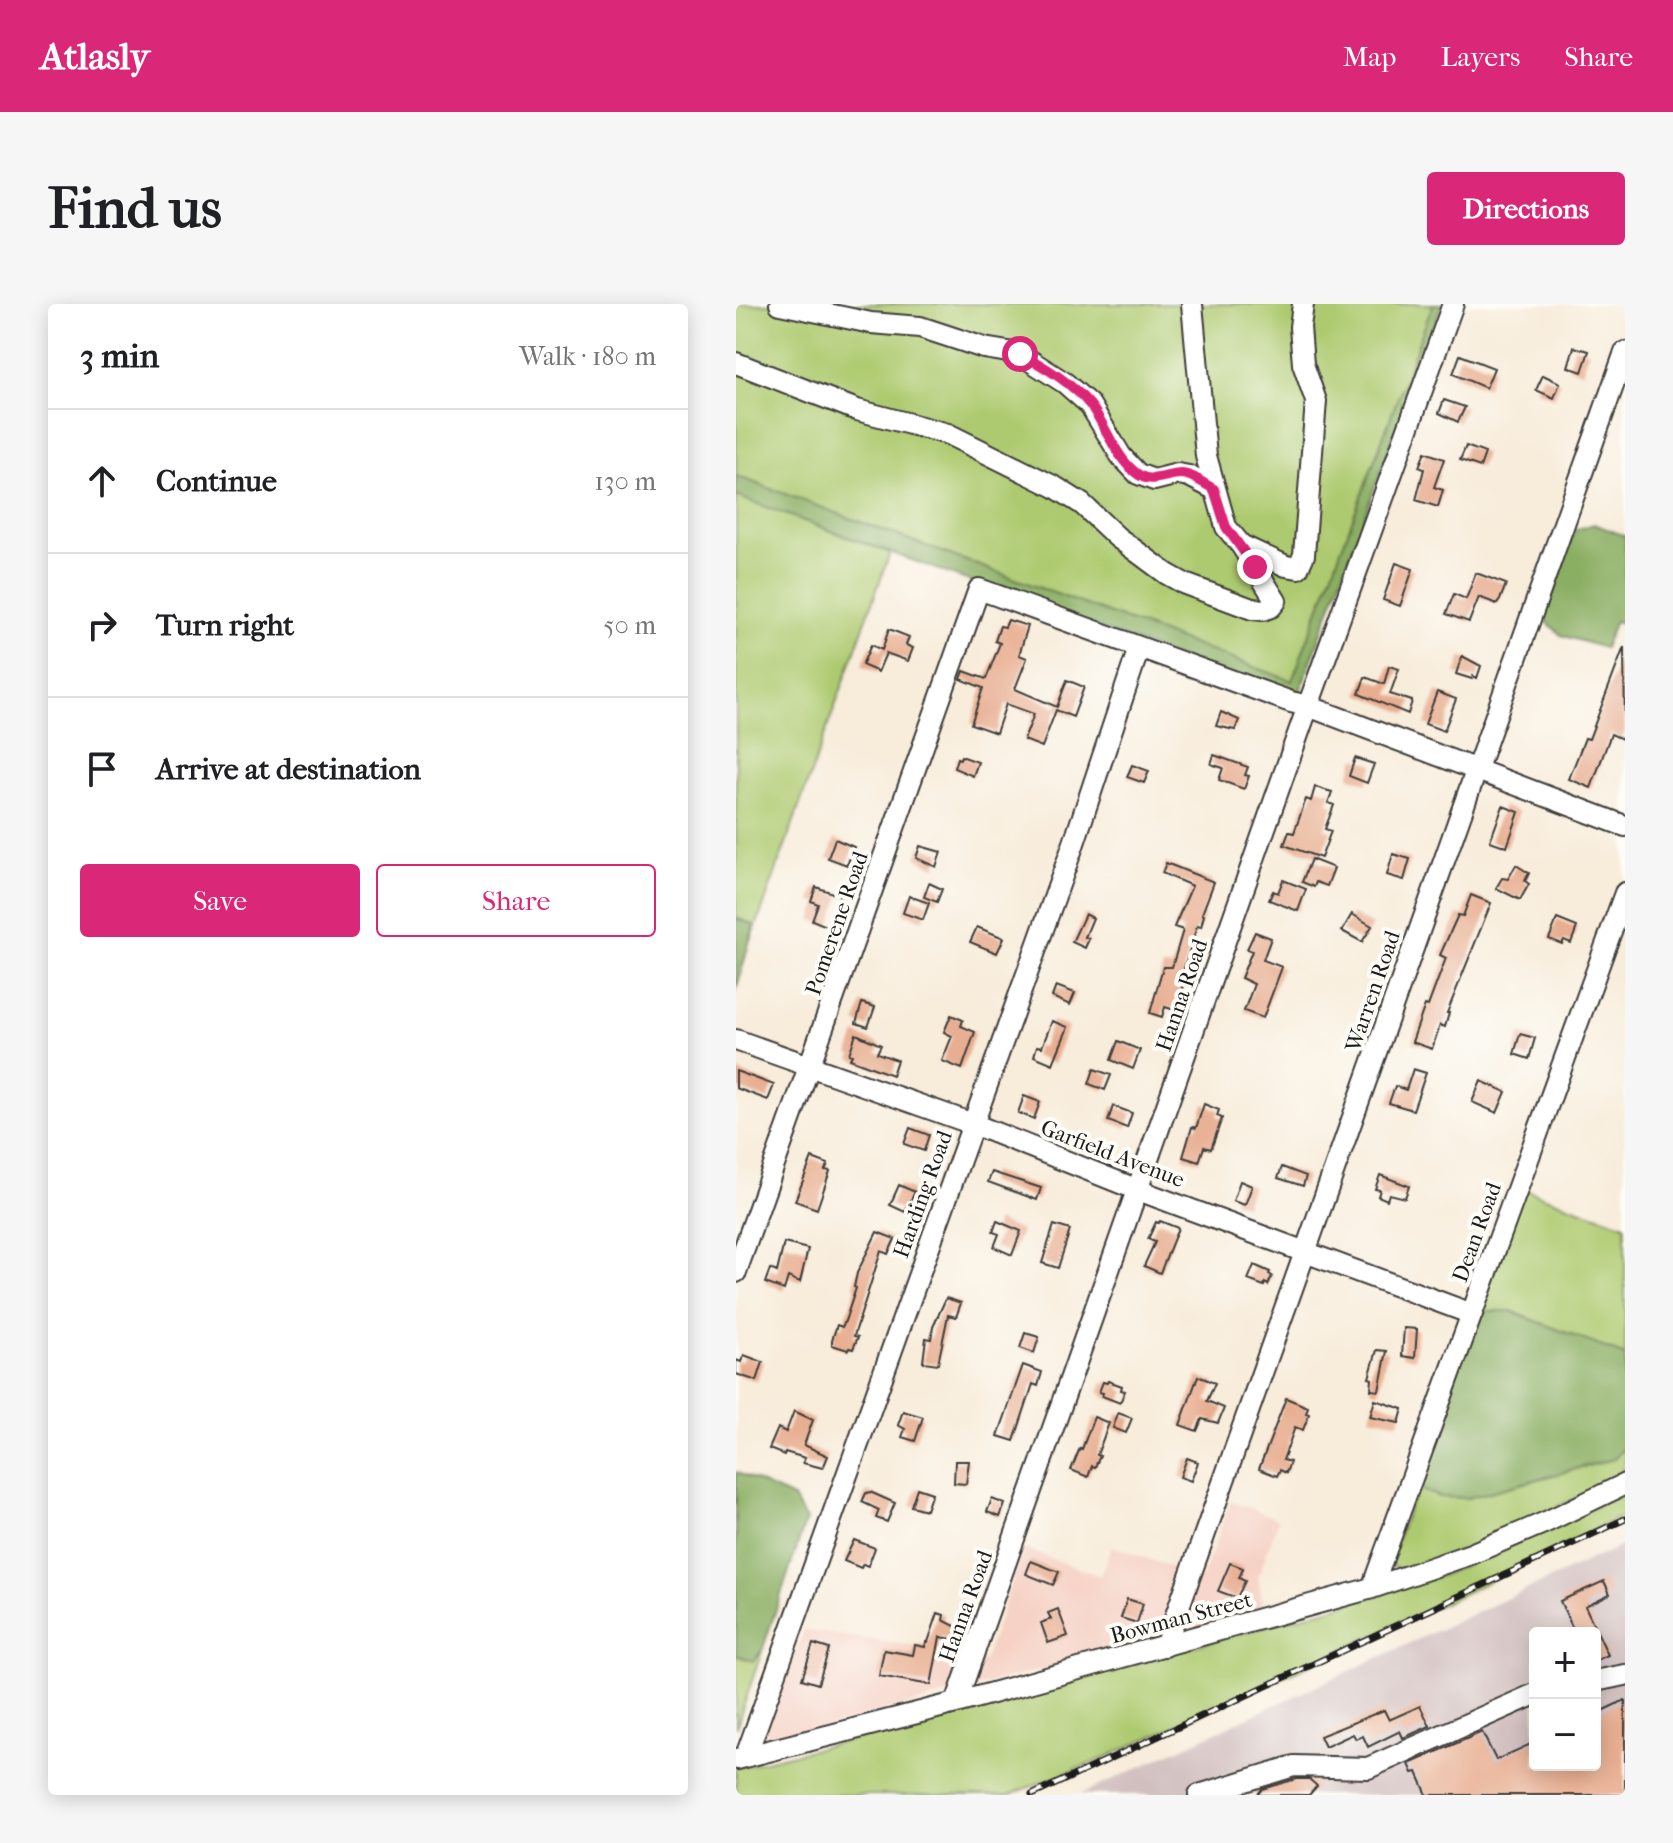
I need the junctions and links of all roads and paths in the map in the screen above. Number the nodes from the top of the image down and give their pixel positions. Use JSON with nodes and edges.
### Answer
{"nodes":[{"id":1,"x":780,"y":304,"type":"edge"},
{"id":2,"x":1192,"y":304,"type":"edge"},
{"id":3,"x":1303,"y":304,"type":"edge"},
{"id":4,"x":1453,"y":304,"type":"edge"},
{"id":5,"x":1625,"y":352,"type":"edge"},
{"id":6,"x":736,"y":363,"type":"edge"},
{"id":7,"x":1214,"y":489,"type":"junction"},
{"id":8,"x":1241,"y":545,"type":"junction"},
{"id":9,"x":1139,"y":648,"type":"junction"},
{"id":10,"x":1308,"y":706,"type":"junction"},
{"id":11,"x":1476,"y":769,"type":"junction"},
{"id":12,"x":1625,"y":826,"type":"edge"},
{"id":13,"x":1625,"y":893,"type":"edge"},
{"id":14,"x":736,"y":1040,"type":"edge"},
{"id":15,"x":811,"y":1067,"type":"junction"},
{"id":16,"x":973,"y":1124,"type":"junction"},
{"id":17,"x":1138,"y":1190,"type":"junction"},
{"id":18,"x":1306,"y":1253,"type":"junction"},
{"id":19,"x":736,"y":1272,"type":"edge"},
{"id":20,"x":1472,"y":1314,"type":"junction"},
{"id":21,"x":1625,"y":1484,"type":"edge"},
{"id":22,"x":1372,"y":1588,"type":"junction"},
{"id":23,"x":1165,"y":1646,"type":"junction"},
{"id":24,"x":1625,"y":1675,"type":"edge"},
{"id":25,"x":1601,"y":1680,"type":"edge"},
{"id":26,"x":1529,"y":1697,"type":"edge"},
{"id":27,"x":956,"y":1703,"type":"junction"},
{"id":28,"x":741,"y":1758,"type":"edge"},
{"id":29,"x":1199,"y":1795,"type":"edge"}],
"edges":[{"from":1,"to":7,"type":"street"},
{"from":2,"to":7,"type":"street"},
{"from":3,"to":8,"type":"street"},
{"from":4,"to":10,"type":"street","name":"Hanna Road"},
{"from":5,"to":11,"type":"street","name":"Warren Road"},
{"from":6,"to":8,"type":"street"},
{"from":7,"to":8,"type":"street"},
{"from":9,"to":10,"type":"street"},
{"from":9,"to":15,"type":"street","name":"Pomerene Road"},
{"from":9,"to":16,"type":"street","name":"Harding Road"},
{"from":10,"to":11,"type":"street"},
{"from":10,"to":17,"type":"street","name":"Hanna Road"},
{"from":11,"to":12,"type":"street"},
{"from":11,"to":18,"type":"street","name":"Warren Road"},
{"from":13,"to":20,"type":"street","name":"Dean Road"},
{"from":14,"to":15,"type":"street","name":"Garfield Avenue"},
{"from":15,"to":16,"type":"street","name":"Garfield Avenue"},
{"from":15,"to":19,"type":"street","name":"Pomerene Road"},
{"from":16,"to":17,"type":"street","name":"Garfield Avenue"},
{"from":16,"to":28,"type":"street","name":"Harding Road"},
{"from":17,"to":18,"type":"street","name":"Garfield Avenue"},
{"from":17,"to":27,"type":"street","name":"Hanna Road"},
{"from":18,"to":20,"type":"street","name":"Garfield Avenue"},
{"from":18,"to":23,"type":"street","name":"Warren Road"},
{"from":20,"to":22,"type":"street","name":"Dean Road"},
{"from":21,"to":22,"type":"street","name":"Bowman Street"},
{"from":22,"to":23,"type":"street","name":"Bowman Street"},
{"from":23,"to":27,"type":"street","name":"Bowman Street"},
{"from":24,"to":25,"type":"street"},
{"from":26,"to":29,"type":"street"},
{"from":27,"to":28,"type":"street","name":"Bowman Street"}]}
